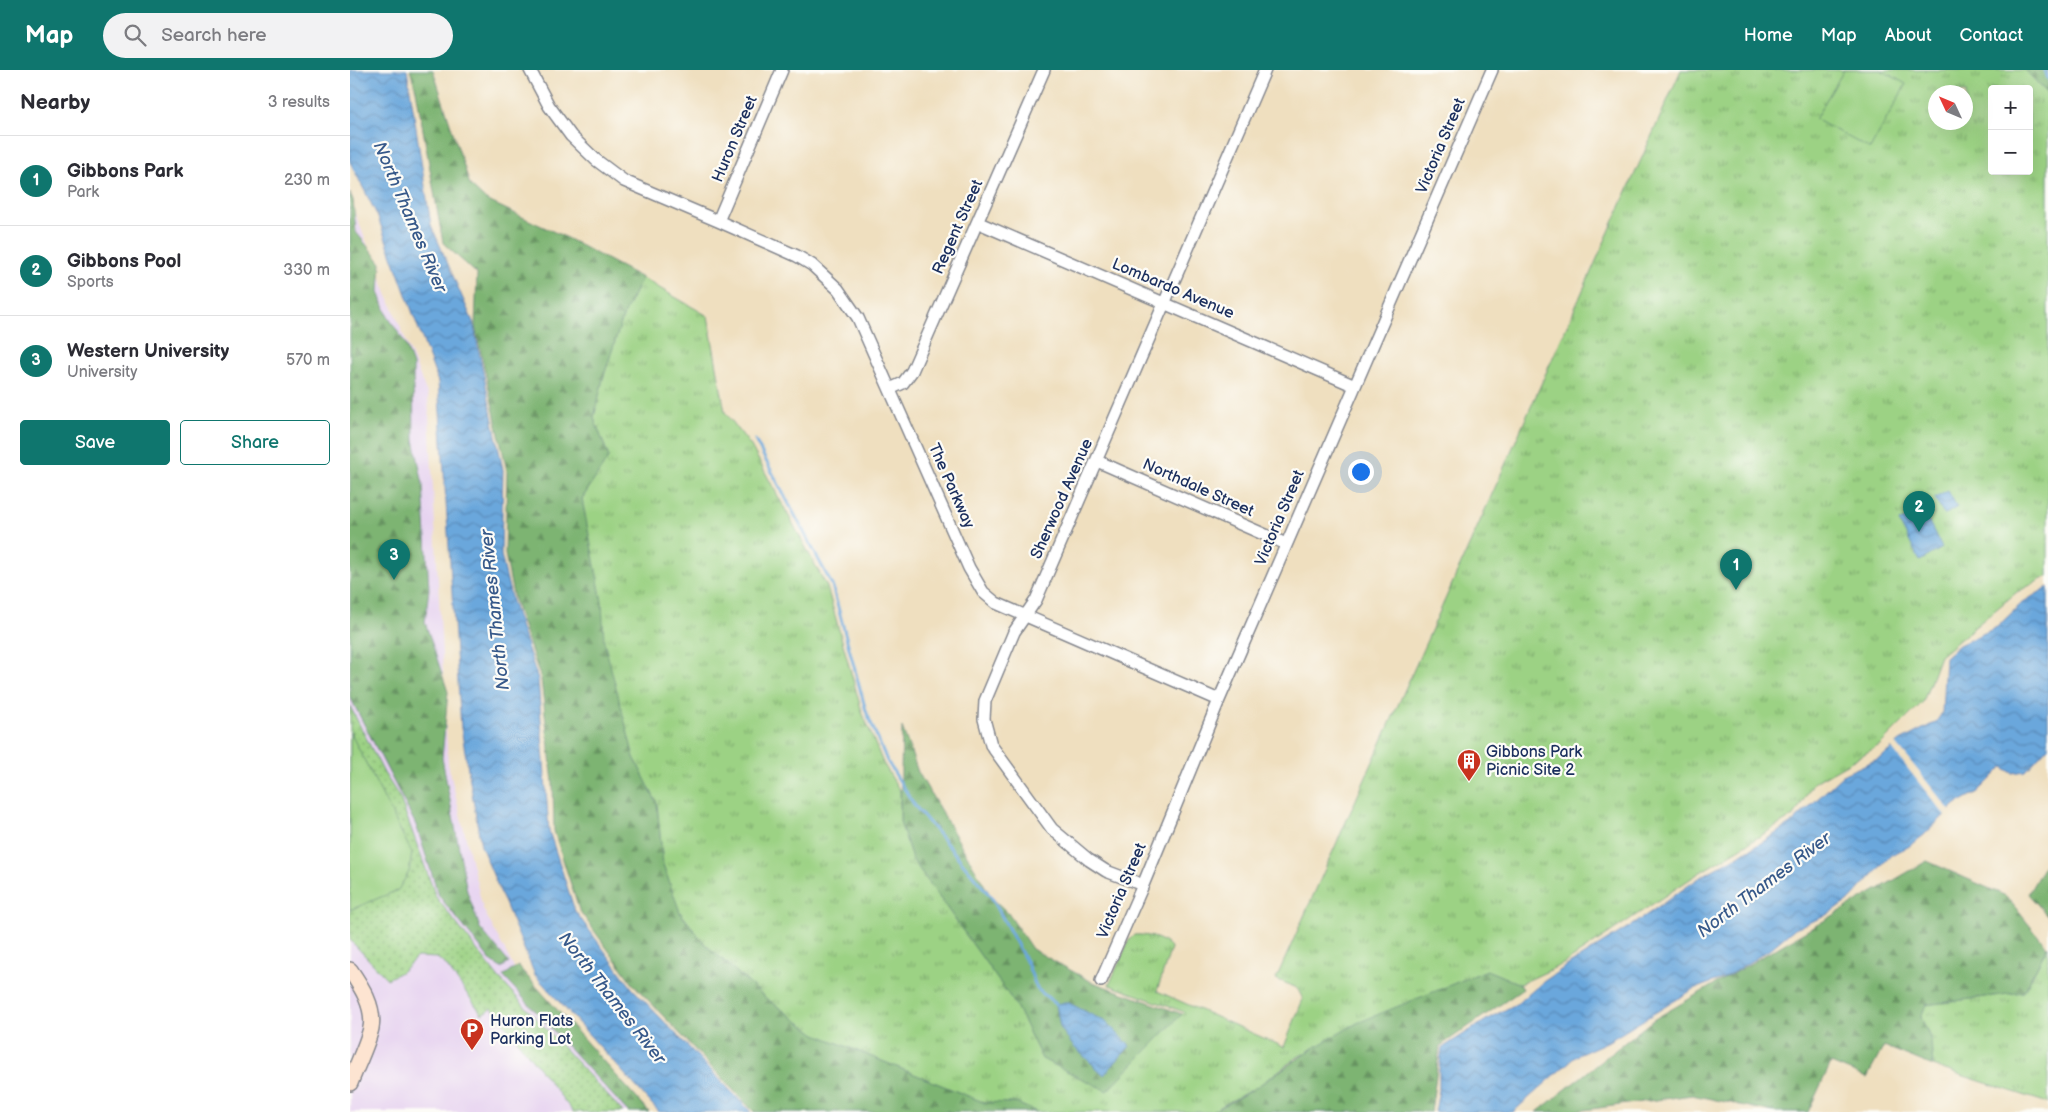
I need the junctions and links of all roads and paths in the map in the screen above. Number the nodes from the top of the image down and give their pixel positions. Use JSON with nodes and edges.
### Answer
{"nodes":[{"id":1,"x":530,"y":70,"type":"edge"},
{"id":2,"x":782,"y":70,"type":"edge"},
{"id":3,"x":1044,"y":70,"type":"edge"},
{"id":4,"x":1265,"y":70,"type":"edge"},
{"id":5,"x":1492,"y":70,"type":"edge"},
{"id":6,"x":717,"y":220,"type":"junction"},
{"id":7,"x":978,"y":223,"type":"junction"},
{"id":8,"x":1165,"y":303,"type":"junction"},
{"id":9,"x":1355,"y":386,"type":"junction"},
{"id":10,"x":890,"y":389,"type":"junction"},
{"id":11,"x":1097,"y":461,"type":"junction"},
{"id":12,"x":1286,"y":544,"type":"junction"},
{"id":13,"x":1025,"y":616,"type":"junction"},
{"id":14,"x":1219,"y":700,"type":"junction"},
{"id":15,"x":1143,"y":885,"type":"junction"},
{"id":16,"x":350,"y":970,"type":"edge"},
{"id":17,"x":1101,"y":980,"type":"dead end"},
{"id":18,"x":350,"y":1083,"type":"edge"}],
"edges":[{"from":1,"to":6,"type":"street","name":"The Parkway"},
{"from":2,"to":6,"type":"street","name":"Huron Street"},
{"from":3,"to":7,"type":"street","name":"Regent Street"},
{"from":4,"to":8,"type":"street","name":"Sherwood Avenue"},
{"from":5,"to":9,"type":"street","name":"Victoria Street"},
{"from":6,"to":10,"type":"street","name":"The Parkway"},
{"from":7,"to":8,"type":"street","name":"Lombardo Avenue"},
{"from":7,"to":10,"type":"street","name":"Regent Street"},
{"from":8,"to":9,"type":"street","name":"Lombardo Avenue"},
{"from":8,"to":11,"type":"street","name":"Sherwood Avenue"},
{"from":9,"to":12,"type":"street","name":"Victoria Street"},
{"from":10,"to":13,"type":"street","name":"The Parkway"},
{"from":11,"to":12,"type":"street","name":"Northdale Street"},
{"from":11,"to":13,"type":"street","name":"Sherwood Avenue"},
{"from":12,"to":14,"type":"street","name":"Victoria Street"},
{"from":13,"to":14,"type":"street","name":"The Parkway"},
{"from":13,"to":15,"type":"street","name":"Sherwood Avenue"},
{"from":14,"to":15,"type":"street","name":"Victoria Street"},
{"from":15,"to":17,"type":"street","name":"Victoria Street"},
{"from":16,"to":18,"type":"street"}]}
